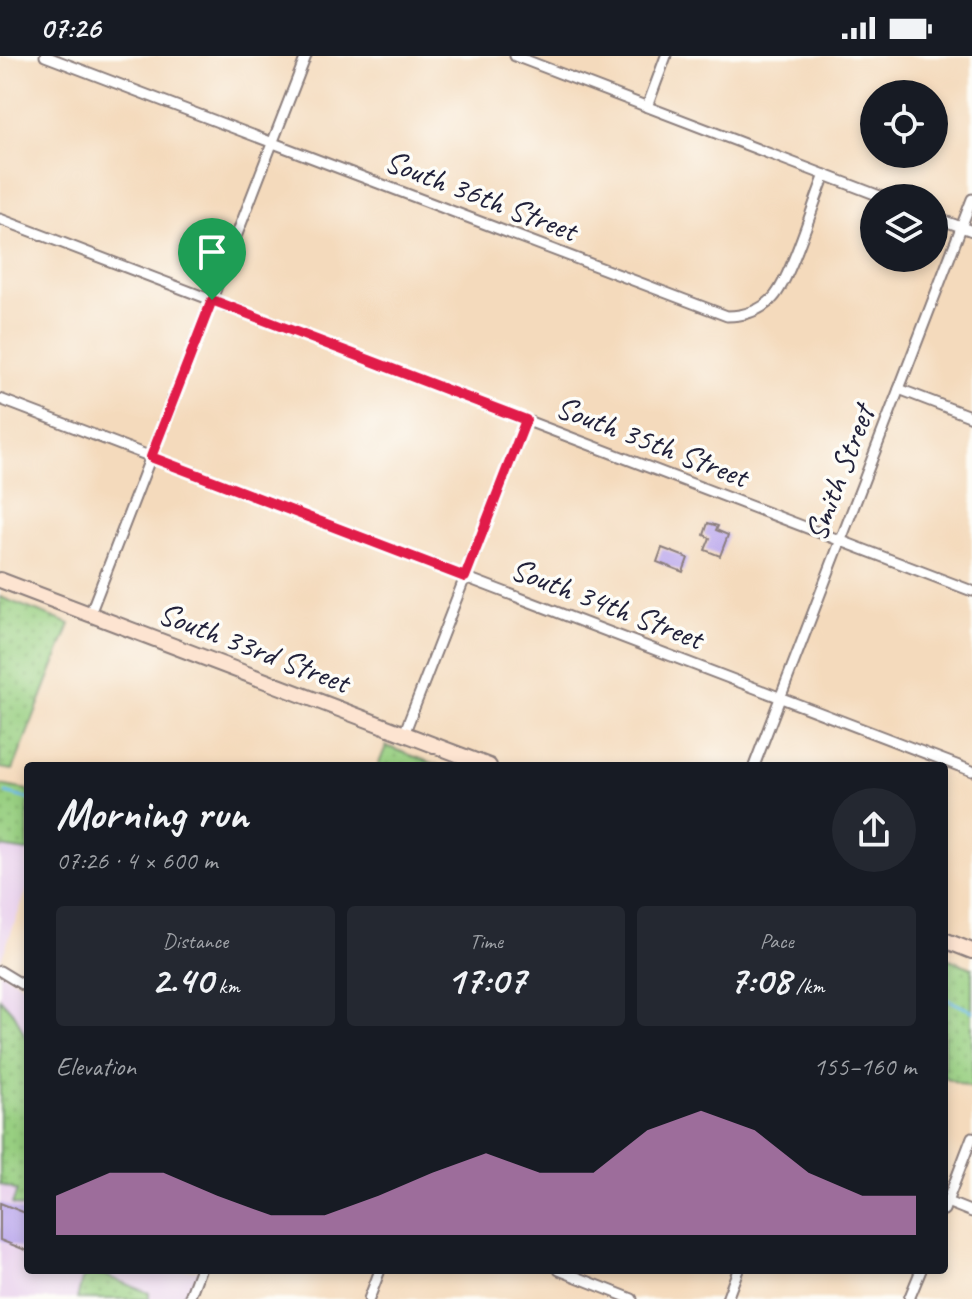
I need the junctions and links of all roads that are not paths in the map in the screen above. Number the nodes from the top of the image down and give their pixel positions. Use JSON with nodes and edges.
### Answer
{"nodes":[{"id":1,"x":45,"y":56,"type":"edge"},
{"id":2,"x":306,"y":56,"type":"edge"},
{"id":3,"x":515,"y":56,"type":"edge"},
{"id":4,"x":666,"y":56,"type":"edge"},
{"id":5,"x":647,"y":107,"type":"junction"},
{"id":6,"x":272,"y":143,"type":"junction"},
{"id":7,"x":825,"y":175,"type":"junction"},
{"id":8,"x":860,"y":188,"type":"edge"},
{"id":9,"x":972,"y":199,"type":"edge"},
{"id":10,"x":0,"y":219,"type":"edge"},
{"id":11,"x":948,"y":222,"type":"edge"},
{"id":12,"x":961,"y":227,"type":"junction"},
{"id":13,"x":972,"y":231,"type":"edge"},
{"id":14,"x":212,"y":300,"type":"junction"},
{"id":15,"x":899,"y":389,"type":"junction"},
{"id":16,"x":0,"y":399,"type":"edge"},
{"id":17,"x":972,"y":417,"type":"edge"},
{"id":18,"x":526,"y":420,"type":"junction"},
{"id":19,"x":151,"y":457,"type":"junction"},
{"id":20,"x":840,"y":540,"type":"junction"},
{"id":21,"x":465,"y":577,"type":"junction"},
{"id":22,"x":0,"y":580,"type":"edge"},
{"id":23,"x":972,"y":591,"type":"edge"},
{"id":24,"x":90,"y":614,"type":"junction"},
{"id":25,"x":780,"y":697,"type":"junction"},
{"id":26,"x":404,"y":734,"type":"junction"},
{"id":27,"x":478,"y":762,"type":"edge"},
{"id":28,"x":756,"y":762,"type":"edge"},
{"id":29,"x":972,"y":771,"type":"edge"},
{"id":30,"x":948,"y":942,"type":"edge"},
{"id":31,"x":972,"y":951,"type":"edge"},
{"id":32,"x":5,"y":973,"type":"edge"},
{"id":33,"x":24,"y":985,"type":"edge"},
{"id":34,"x":972,"y":1137,"type":"edge"},
{"id":35,"x":948,"y":1201,"type":"edge"},
{"id":36,"x":948,"y":1206,"type":"edge"},
{"id":37,"x":972,"y":1212,"type":"edge"},
{"id":38,"x":199,"y":1274,"type":"edge"},
{"id":39,"x":378,"y":1274,"type":"edge"},
{"id":40,"x":569,"y":1274,"type":"edge"},
{"id":41,"x":736,"y":1274,"type":"edge"},
{"id":42,"x":919,"y":1274,"type":"edge"},
{"id":43,"x":192,"y":1298,"type":"edge"},
{"id":44,"x":369,"y":1299,"type":"edge"},
{"id":45,"x":632,"y":1299,"type":"edge"},
{"id":46,"x":727,"y":1299,"type":"edge"},
{"id":47,"x":909,"y":1299,"type":"edge"}],
"edges":[{"from":1,"to":6,"type":"street","name":"South 36th Street"},
{"from":2,"to":6,"type":"street"},
{"from":3,"to":5,"type":"street"},
{"from":4,"to":5,"type":"street"},
{"from":5,"to":7,"type":"street"},
{"from":6,"to":7,"type":"street","name":"South 36th Street"},
{"from":6,"to":14,"type":"street"},
{"from":7,"to":8,"type":"street"},
{"from":9,"to":12,"type":"street","name":"Smith Street"},
{"from":10,"to":14,"type":"street","name":"South 35th Street"},
{"from":11,"to":12,"type":"street"},
{"from":12,"to":13,"type":"street"},
{"from":12,"to":15,"type":"street","name":"Smith Street"},
{"from":14,"to":18,"type":"street","name":"South 35th Street"},
{"from":14,"to":19,"type":"street"},
{"from":15,"to":17,"type":"street"},
{"from":15,"to":20,"type":"street","name":"Smith Street"},
{"from":16,"to":19,"type":"street","name":"South 34th Street"},
{"from":18,"to":20,"type":"street","name":"South 35th Street"},
{"from":18,"to":21,"type":"street"},
{"from":19,"to":21,"type":"street","name":"South 34th Street"},
{"from":19,"to":24,"type":"street"},
{"from":20,"to":23,"type":"street","name":"South 35th Street"},
{"from":20,"to":25,"type":"street","name":"Smith Street"},
{"from":21,"to":25,"type":"street","name":"South 34th Street"},
{"from":21,"to":26,"type":"street"},
{"from":22,"to":24,"type":"main road","name":"South 33rd Street"},
{"from":24,"to":26,"type":"main road","name":"South 33rd Street"},
{"from":25,"to":28,"type":"street","name":"Smith Street"},
{"from":25,"to":29,"type":"street","name":"South 34th Street"},
{"from":26,"to":27,"type":"main road","name":"South 33rd Street"},
{"from":30,"to":31,"type":"main road"},
{"from":32,"to":33,"type":"street"},
{"from":34,"to":35,"type":"street"},
{"from":36,"to":37,"type":"street"},
{"from":38,"to":43,"type":"street"},
{"from":39,"to":44,"type":"street"},
{"from":40,"to":45,"type":"street"},
{"from":41,"to":46,"type":"street"},
{"from":42,"to":47,"type":"street"}]}
